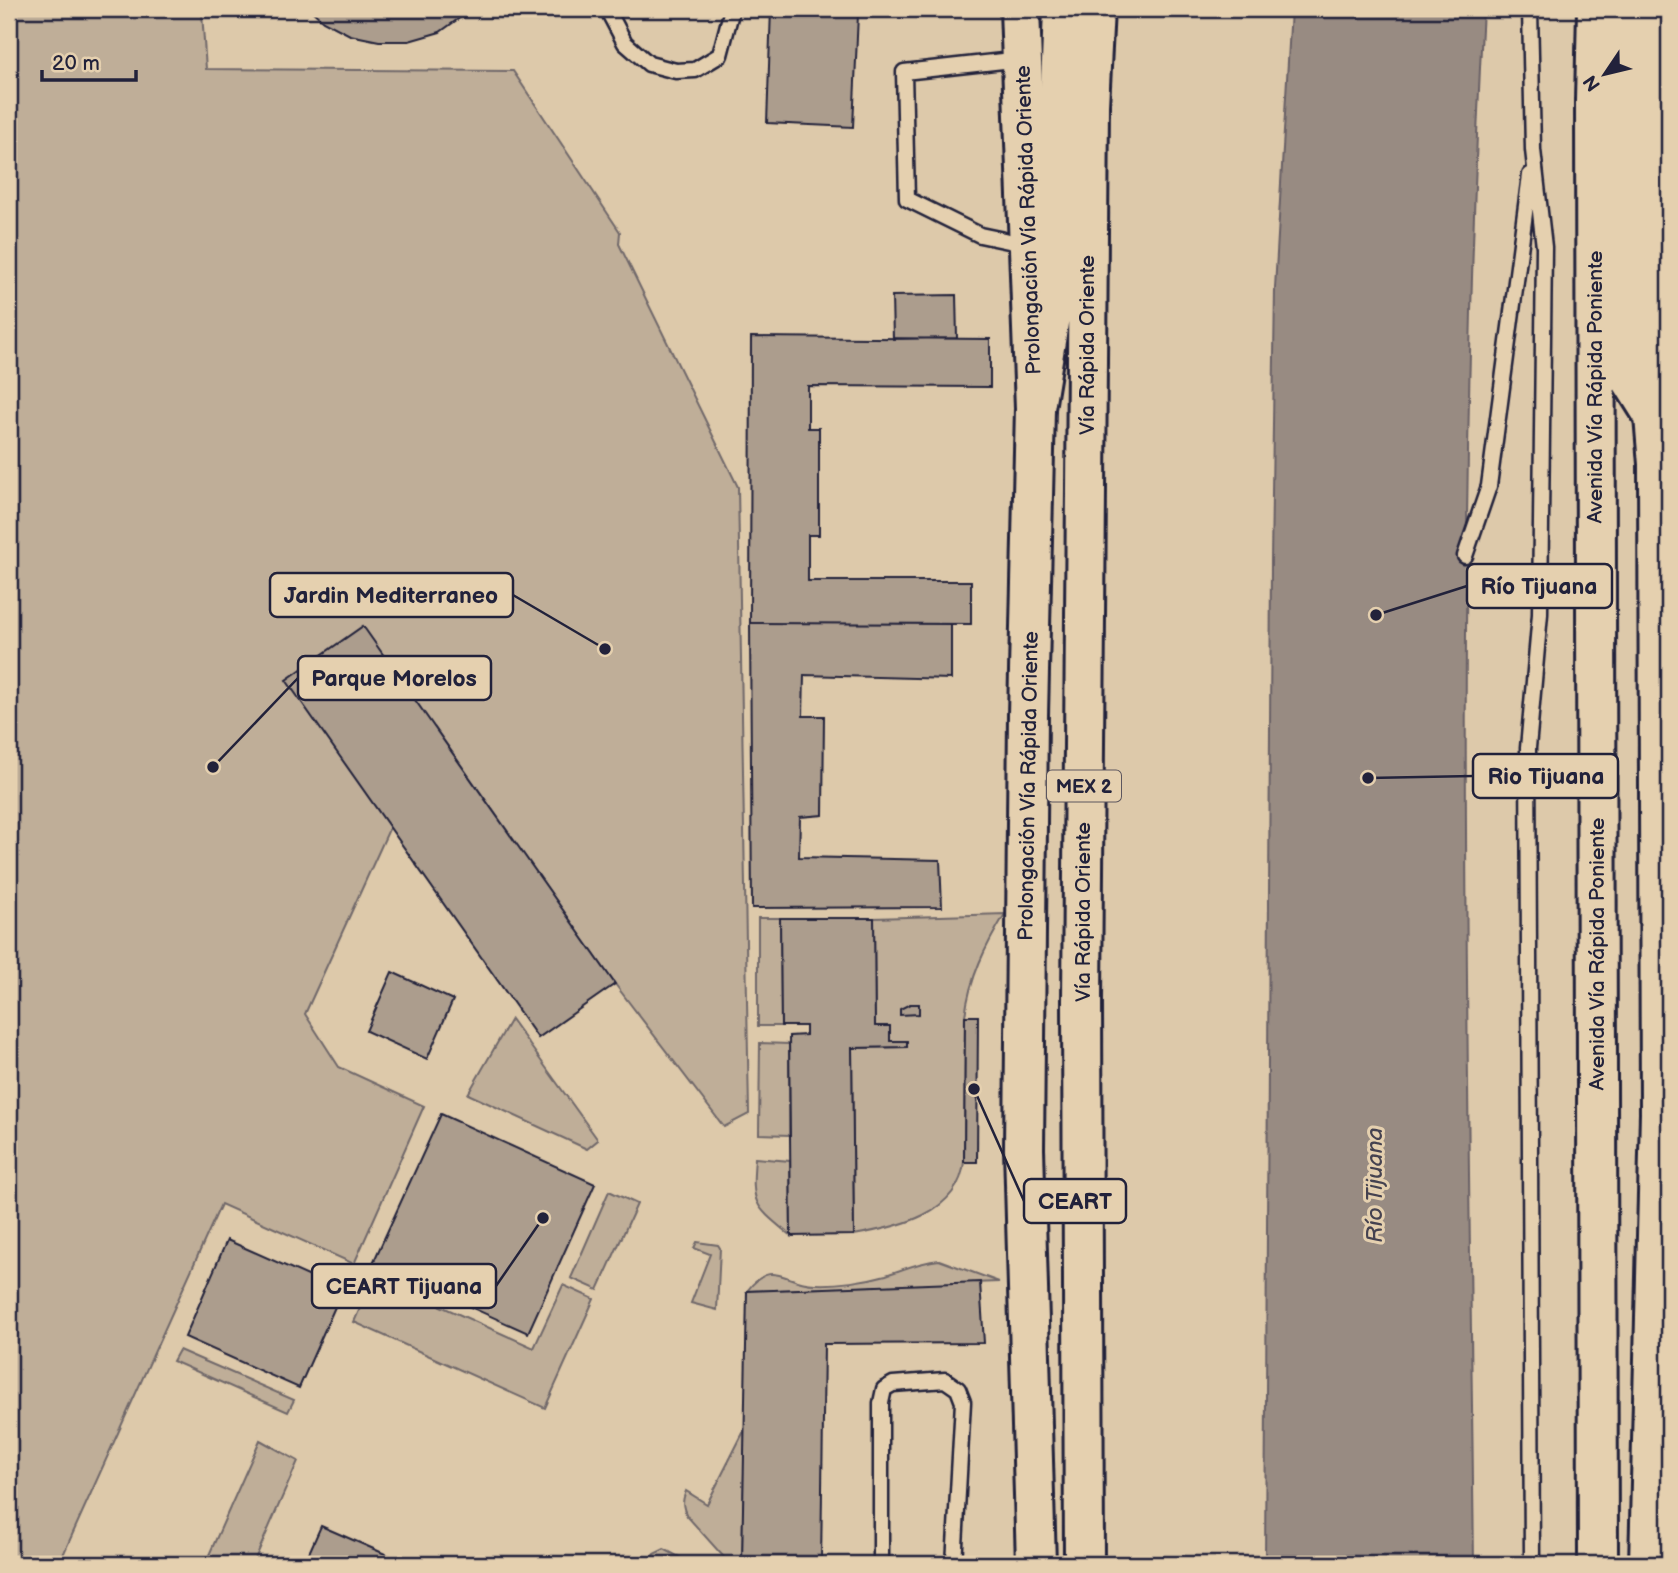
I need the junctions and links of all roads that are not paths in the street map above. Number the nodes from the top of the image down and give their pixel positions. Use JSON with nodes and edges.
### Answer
{"nodes":[{"id":1,"x":607,"y":9,"type":"edge"},
{"id":2,"x":732,"y":9,"type":"edge"},
{"id":3,"x":1020,"y":9,"type":"edge"},
{"id":4,"x":1063,"y":9,"type":"edge"},
{"id":5,"x":1094,"y":9,"type":"edge"},
{"id":6,"x":1530,"y":9,"type":"edge"},
{"id":7,"x":1597,"y":9,"type":"edge"},
{"id":8,"x":1621,"y":9,"type":"edge"},
{"id":9,"x":1655,"y":9,"type":"edge"},
{"id":10,"x":1023,"y":59,"type":"junction"},
{"id":11,"x":1533,"y":149,"type":"junction"},
{"id":12,"x":1029,"y":245,"type":"junction"},
{"id":13,"x":1035,"y":408,"type":"junction"},
{"id":14,"x":1654,"y":416,"type":"junction"},
{"id":15,"x":1465,"y":556,"type":"dead end"},
{"id":16,"x":1665,"y":1112,"type":"edge"},
{"id":17,"x":1663,"y":1217,"type":"edge"},
{"id":18,"x":1661,"y":1407,"type":"edge"},
{"id":19,"x":1652,"y":1560,"type":"edge"},
{"id":20,"x":881,"y":1564,"type":"edge"},
{"id":21,"x":954,"y":1564,"type":"edge"},
{"id":22,"x":1036,"y":1564,"type":"edge"},
{"id":23,"x":1084,"y":1564,"type":"edge"},
{"id":24,"x":1532,"y":1564,"type":"edge"},
{"id":25,"x":1598,"y":1564,"type":"edge"}],
"edges":[{"from":1,"to":2,"type":"lane"},
{"from":3,"to":10,"type":"main road","name":"Prolongación Vía Rápida Oriente"},
{"from":4,"to":13,"type":"main road"},
{"from":5,"to":23,"type":"main road","name":"Vía Rápida Oriente","number":"MEX 2"},
{"from":6,"to":11,"type":"lane"},
{"from":7,"to":25,"type":"main road","name":"Avenida Vía Rápida Poniente"},
{"from":8,"to":14,"type":"main road"},
{"from":9,"to":14,"type":"main road"},
{"from":10,"to":12,"type":"main road","name":"Prolongación Vía Rápida Oriente"},
{"from":10,"to":12,"type":"lane"},
{"from":11,"to":15,"type":"lane"},
{"from":11,"to":24,"type":"lane"},
{"from":12,"to":13,"type":"main road","name":"Prolongación Vía Rápida Oriente"},
{"from":13,"to":22,"type":"main road","name":"Prolongación Vía Rápida Oriente"},
{"from":14,"to":16,"type":"main road"},
{"from":16,"to":17,"type":"main road"},
{"from":17,"to":18,"type":"main road"},
{"from":18,"to":19,"type":"main road"},
{"from":20,"to":21,"type":"lane"}]}
